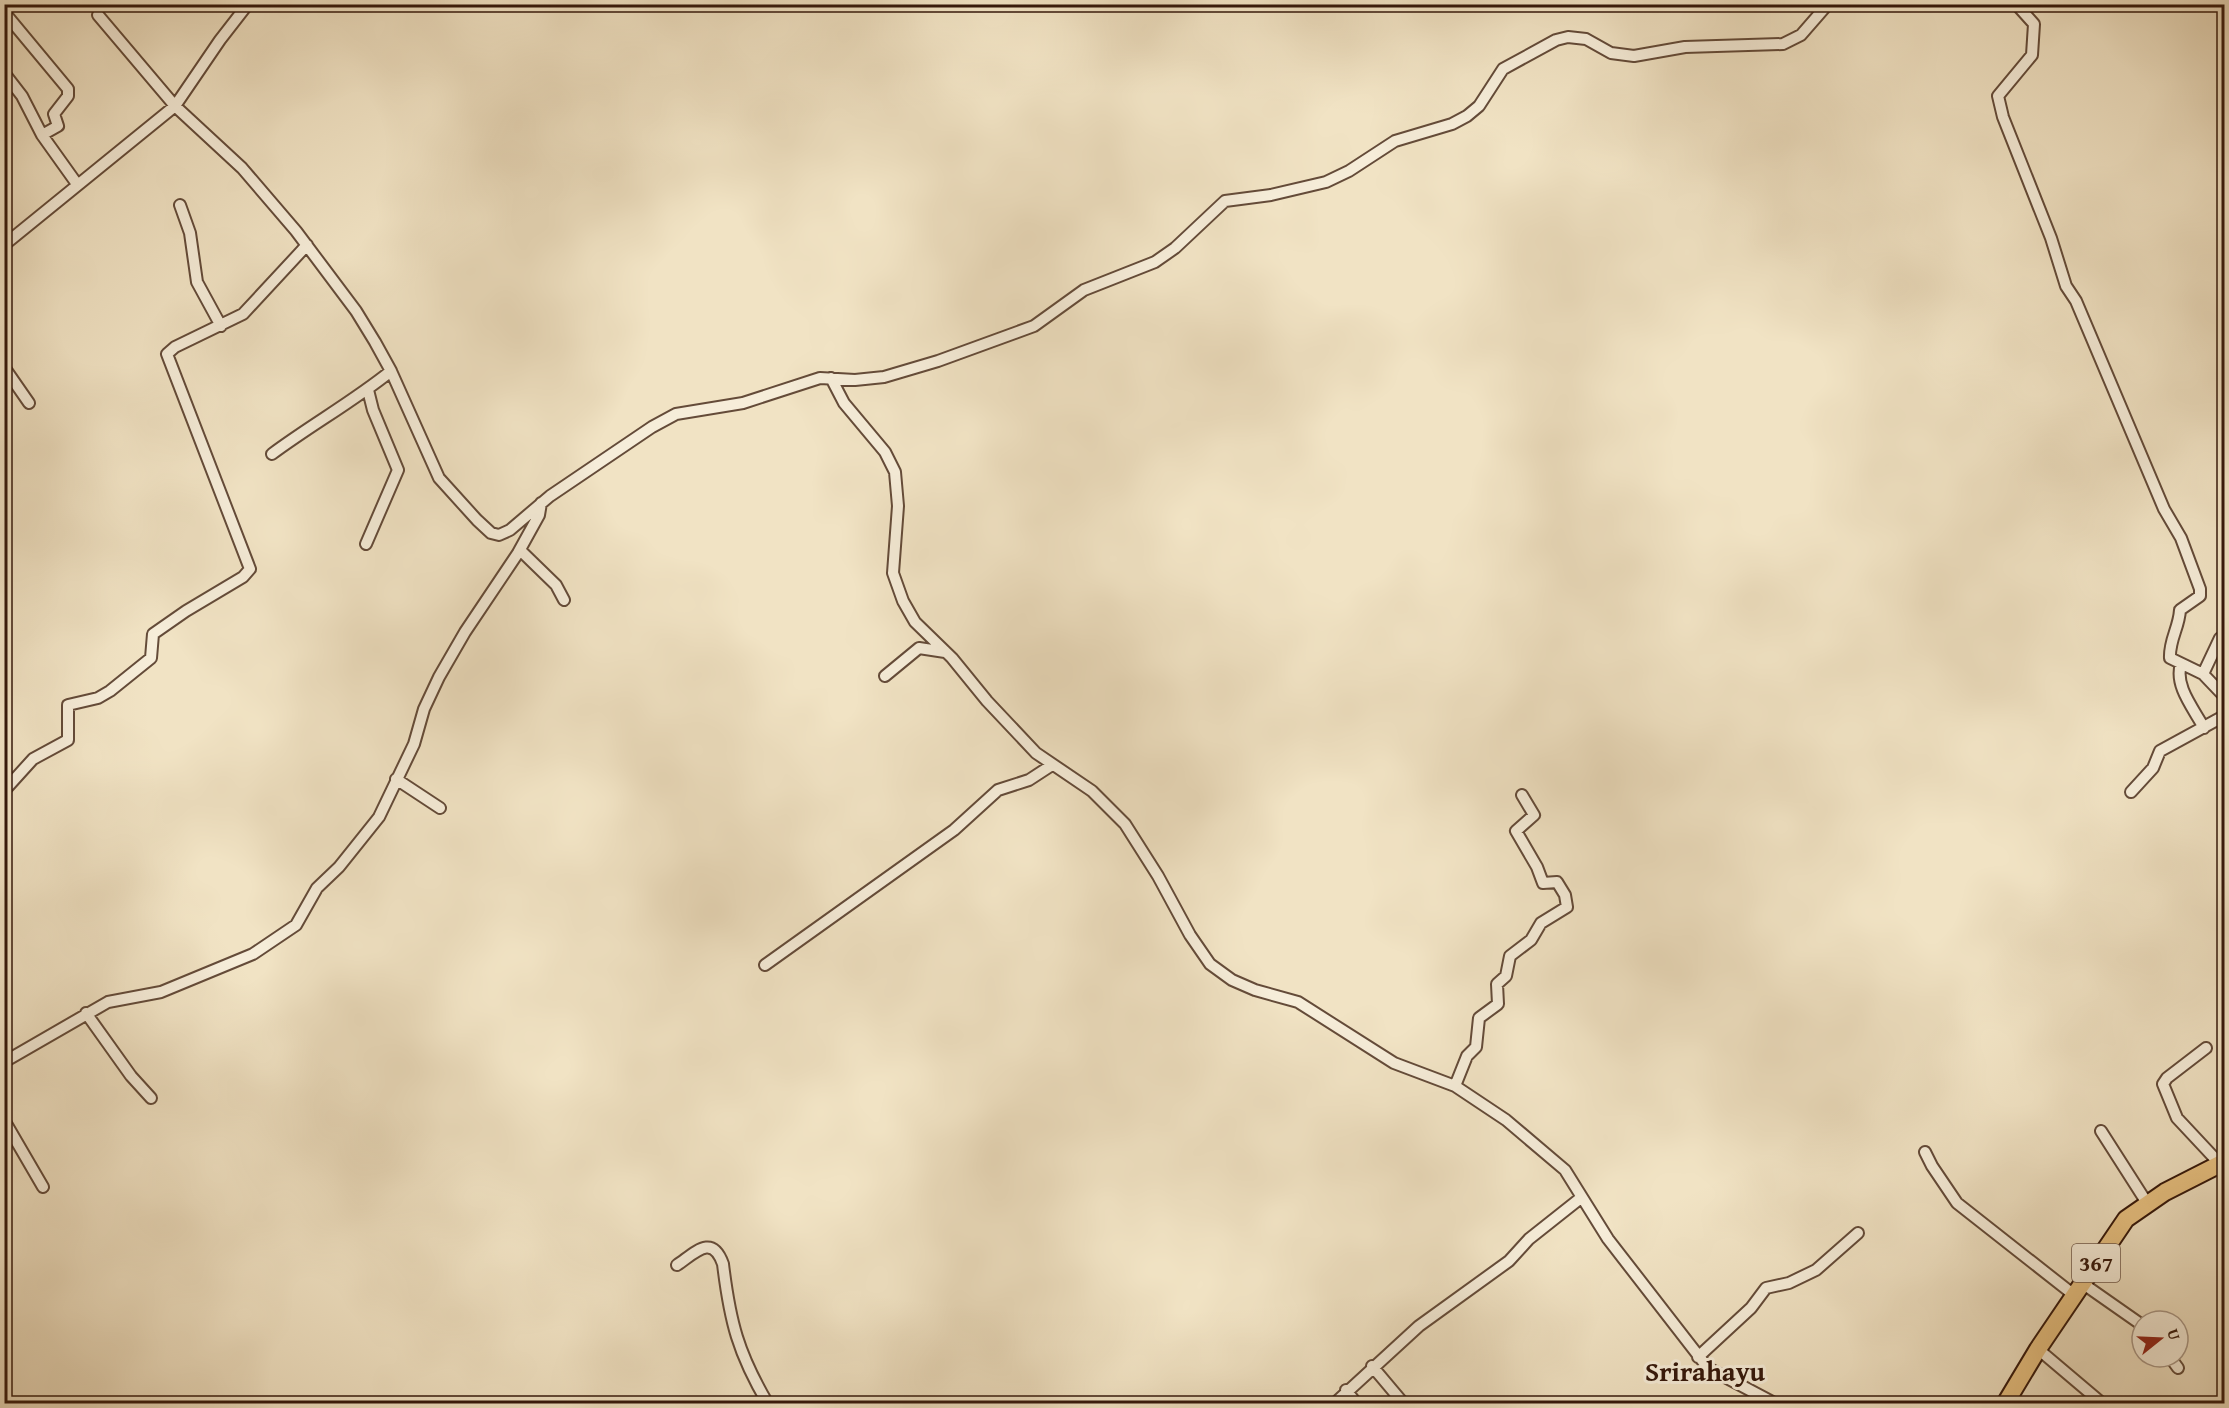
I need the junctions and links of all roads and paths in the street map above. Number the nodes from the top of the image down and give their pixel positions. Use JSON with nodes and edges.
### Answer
{"nodes":[{"id":1,"x":248,"y":4,"type":"edge"},
{"id":2,"x":1828,"y":4,"type":"edge"},
{"id":3,"x":2016,"y":4,"type":"edge"},
{"id":4,"x":4,"y":12,"type":"edge"},
{"id":5,"x":98,"y":15,"type":"dead end"},
{"id":6,"x":5,"y":74,"type":"edge"},
{"id":7,"x":175,"y":106,"type":"junction"},
{"id":8,"x":42,"y":135,"type":"junction"},
{"id":9,"x":77,"y":184,"type":"junction"},
{"id":10,"x":180,"y":205,"type":"dead end"},
{"id":11,"x":4,"y":244,"type":"edge"},
{"id":12,"x":307,"y":245,"type":"junction"},
{"id":13,"x":221,"y":326,"type":"junction"},
{"id":14,"x":4,"y":367,"type":"edge"},
{"id":15,"x":391,"y":371,"type":"junction"},
{"id":16,"x":831,"y":378,"type":"junction"},
{"id":17,"x":368,"y":390,"type":"junction"},
{"id":18,"x":29,"y":403,"type":"dead end"},
{"id":19,"x":272,"y":454,"type":"dead end"},
{"id":20,"x":541,"y":503,"type":"junction"},
{"id":21,"x":366,"y":544,"type":"dead end"},
{"id":22,"x":520,"y":550,"type":"junction"},
{"id":23,"x":564,"y":600,"type":"dead end"},
{"id":24,"x":2220,"y":638,"type":"dead end"},
{"id":25,"x":945,"y":652,"type":"junction"},
{"id":26,"x":2181,"y":664,"type":"junction"},
{"id":27,"x":2203,"y":674,"type":"junction"},
{"id":28,"x":885,"y":676,"type":"dead end"},
{"id":29,"x":2224,"y":696,"type":"edge"},
{"id":30,"x":2224,"y":716,"type":"edge"},
{"id":31,"x":2204,"y":728,"type":"junction"},
{"id":32,"x":1052,"y":765,"type":"junction"},
{"id":33,"x":396,"y":779,"type":"junction"},
{"id":34,"x":4,"y":790,"type":"edge"},
{"id":35,"x":2132,"y":792,"type":"dead end"},
{"id":36,"x":1522,"y":795,"type":"dead end"},
{"id":37,"x":440,"y":808,"type":"dead end"},
{"id":38,"x":765,"y":965,"type":"dead end"},
{"id":39,"x":86,"y":1013,"type":"junction"},
{"id":40,"x":2206,"y":1048,"type":"dead end"},
{"id":41,"x":4,"y":1062,"type":"edge"},
{"id":42,"x":1455,"y":1086,"type":"junction"},
{"id":43,"x":151,"y":1098,"type":"dead end"},
{"id":44,"x":4,"y":1120,"type":"edge"},
{"id":45,"x":2101,"y":1131,"type":"dead end"},
{"id":46,"x":1925,"y":1152,"type":"dead end"},
{"id":47,"x":2222,"y":1163,"type":"edge"},
{"id":48,"x":43,"y":1187,"type":"dead end"},
{"id":49,"x":1582,"y":1197,"type":"junction"},
{"id":50,"x":2147,"y":1203,"type":"junction"},
{"id":51,"x":1858,"y":1233,"type":"dead end"},
{"id":52,"x":677,"y":1265,"type":"dead end"},
{"id":53,"x":2078,"y":1289,"type":"junction"},
{"id":54,"x":2130,"y":1318,"type":"edge"},
{"id":55,"x":2038,"y":1349,"type":"junction"},
{"id":56,"x":1698,"y":1357,"type":"junction"},
{"id":57,"x":1372,"y":1366,"type":"junction"},
{"id":58,"x":1346,"y":1390,"type":"junction"},
{"id":59,"x":768,"y":1404,"type":"edge"},
{"id":60,"x":1334,"y":1404,"type":"edge"},
{"id":61,"x":1357,"y":1404,"type":"edge"},
{"id":62,"x":1404,"y":1404,"type":"edge"},
{"id":63,"x":1776,"y":1404,"type":"edge"},
{"id":64,"x":2005,"y":1404,"type":"edge"},
{"id":65,"x":2103,"y":1404,"type":"edge"}],
"edges":[{"from":1,"to":7,"type":"street"},
{"from":2,"to":16,"type":"street"},
{"from":3,"to":26,"type":"street"},
{"from":4,"to":8,"type":"street"},
{"from":5,"to":7,"type":"street"},
{"from":6,"to":8,"type":"street"},
{"from":7,"to":9,"type":"street"},
{"from":7,"to":12,"type":"street"},
{"from":8,"to":9,"type":"street"},
{"from":9,"to":11,"type":"street"},
{"from":10,"to":13,"type":"street"},
{"from":12,"to":13,"type":"street"},
{"from":12,"to":15,"type":"street"},
{"from":13,"to":34,"type":"street"},
{"from":14,"to":18,"type":"street"},
{"from":15,"to":17,"type":"street"},
{"from":15,"to":20,"type":"street"},
{"from":16,"to":20,"type":"street"},
{"from":16,"to":25,"type":"street"},
{"from":17,"to":19,"type":"street"},
{"from":17,"to":21,"type":"street"},
{"from":20,"to":22,"type":"street"},
{"from":22,"to":23,"type":"street"},
{"from":22,"to":33,"type":"street"},
{"from":24,"to":27,"type":"street"},
{"from":25,"to":28,"type":"street"},
{"from":25,"to":32,"type":"street"},
{"from":26,"to":27,"type":"street"},
{"from":26,"to":31,"type":"street"},
{"from":27,"to":29,"type":"street"},
{"from":30,"to":31,"type":"street"},
{"from":31,"to":35,"type":"street"},
{"from":32,"to":38,"type":"street"},
{"from":32,"to":42,"type":"street"},
{"from":33,"to":37,"type":"street"},
{"from":33,"to":39,"type":"street"},
{"from":36,"to":42,"type":"street"},
{"from":39,"to":41,"type":"street"},
{"from":39,"to":43,"type":"street"},
{"from":40,"to":47,"type":"street"},
{"from":42,"to":49,"type":"street"},
{"from":44,"to":48,"type":"street"},
{"from":45,"to":50,"type":"street"},
{"from":46,"to":53,"type":"street"},
{"from":47,"to":50,"type":"main road","number":"367"},
{"from":49,"to":56,"type":"street"},
{"from":49,"to":57,"type":"street"},
{"from":50,"to":53,"type":"main road","number":"367"},
{"from":51,"to":56,"type":"street"},
{"from":52,"to":59,"type":"street"},
{"from":53,"to":54,"type":"street"},
{"from":53,"to":55,"type":"main road","number":"367"},
{"from":55,"to":64,"type":"main road","number":"367"},
{"from":55,"to":65,"type":"street"},
{"from":56,"to":63,"type":"street"},
{"from":57,"to":58,"type":"street"},
{"from":57,"to":62,"type":"street"},
{"from":58,"to":60,"type":"street"},
{"from":58,"to":61,"type":"street"}]}
